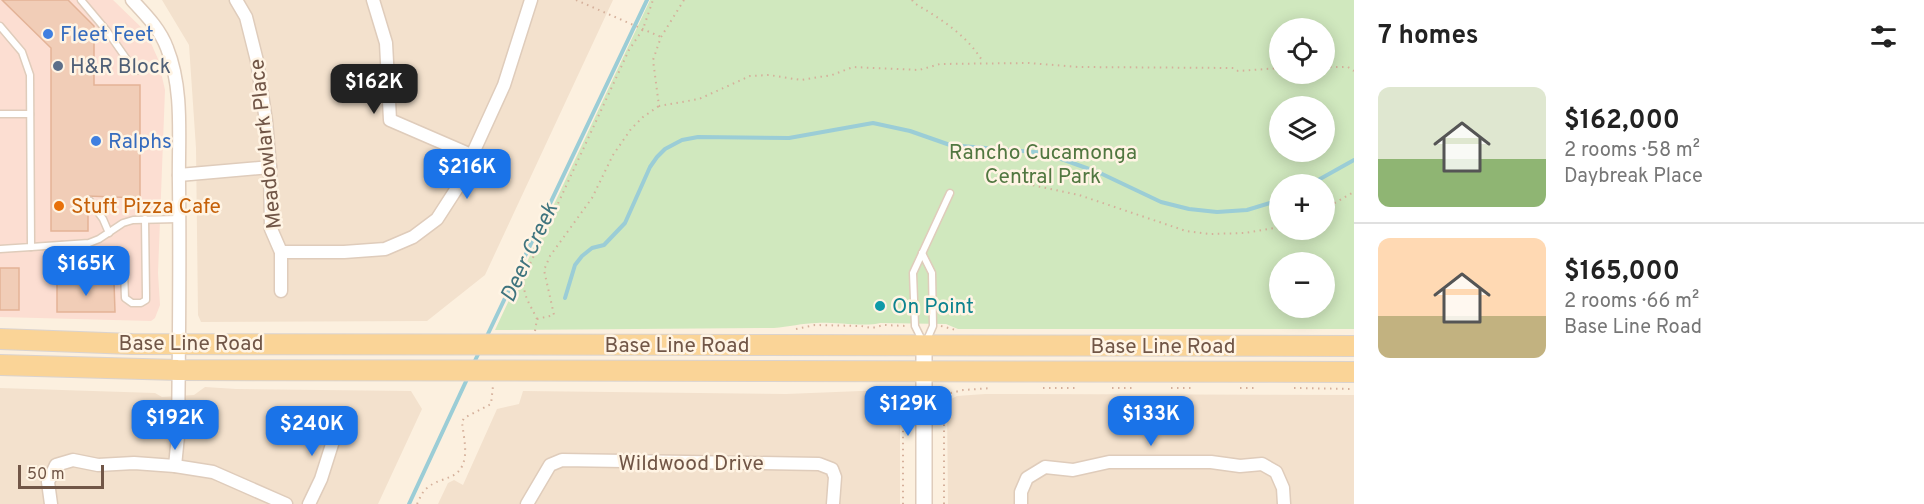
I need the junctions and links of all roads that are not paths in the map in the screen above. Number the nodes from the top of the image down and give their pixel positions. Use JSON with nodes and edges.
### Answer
{"nodes":[{"id":1,"x":81,"y":0,"type":"edge"},
{"id":2,"x":132,"y":0,"type":"edge"},
{"id":3,"x":236,"y":0,"type":"edge"},
{"id":4,"x":374,"y":0,"type":"edge"},
{"id":5,"x":531,"y":0,"type":"edge"},
{"id":6,"x":0,"y":26,"type":"edge"},
{"id":7,"x":171,"y":62,"type":"junction"},
{"id":8,"x":0,"y":114,"type":"edge"},
{"id":9,"x":30,"y":114,"type":"junction"},
{"id":10,"x":471,"y":155,"type":"junction"},
{"id":11,"x":270,"y":167,"type":"junction"},
{"id":12,"x":179,"y":175,"type":"junction"},
{"id":13,"x":950,"y":193,"type":"dead end"},
{"id":14,"x":90,"y":201,"type":"dead end"},
{"id":15,"x":145,"y":219,"type":"junction"},
{"id":16,"x":179,"y":219,"type":"junction"},
{"id":17,"x":109,"y":233,"type":"junction"},
{"id":18,"x":62,"y":245,"type":"junction"},
{"id":19,"x":31,"y":247,"type":"junction"},
{"id":20,"x":0,"y":249,"type":"edge"},
{"id":21,"x":281,"y":252,"type":"junction"},
{"id":22,"x":922,"y":253,"type":"junction"},
{"id":23,"x":281,"y":291,"type":"dead end"},
{"id":24,"x":0,"y":339,"type":"edge"},
{"id":25,"x":179,"y":344,"type":"junction"},
{"id":26,"x":924,"y":346,"type":"junction"},
{"id":27,"x":1354,"y":346,"type":"edge"},
{"id":28,"x":0,"y":365,"type":"edge"},
{"id":29,"x":178,"y":370,"type":"junction"},
{"id":30,"x":925,"y":371,"type":"junction"},
{"id":31,"x":1354,"y":372,"type":"edge"},
{"id":32,"x":340,"y":419,"type":"dead end"},
{"id":33,"x":175,"y":466,"type":"junction"},
{"id":34,"x":51,"y":504,"type":"edge"},
{"id":35,"x":286,"y":504,"type":"edge"},
{"id":36,"x":309,"y":504,"type":"edge"},
{"id":37,"x":527,"y":504,"type":"edge"},
{"id":38,"x":833,"y":504,"type":"edge"},
{"id":39,"x":924,"y":504,"type":"edge"},
{"id":40,"x":1021,"y":504,"type":"edge"},
{"id":41,"x":1284,"y":504,"type":"edge"}],
"edges":[{"from":1,"to":7,"type":"lane"},
{"from":2,"to":7,"type":"street"},
{"from":3,"to":11,"type":"street","name":"Meadowlark Place"},
{"from":4,"to":10,"type":"street"},
{"from":5,"to":10,"type":"street"},
{"from":6,"to":9,"type":"lane"},
{"from":7,"to":12,"type":"street"},
{"from":8,"to":9,"type":"lane"},
{"from":9,"to":19,"type":"lane"},
{"from":10,"to":21,"type":"street"},
{"from":11,"to":12,"type":"street"},
{"from":11,"to":21,"type":"street","name":"Meadowlark Place"},
{"from":12,"to":16,"type":"street"},
{"from":13,"to":22,"type":"lane"},
{"from":14,"to":17,"type":"lane"},
{"from":15,"to":16,"type":"lane"},
{"from":15,"to":17,"type":"lane"},
{"from":15,"to":18,"type":"lane"},
{"from":16,"to":25,"type":"street"},
{"from":17,"to":18,"type":"lane"},
{"from":18,"to":19,"type":"lane"},
{"from":19,"to":20,"type":"lane"},
{"from":21,"to":23,"type":"street","name":"Meadowlark Place"},
{"from":22,"to":26,"type":"lane"},
{"from":22,"to":26,"type":"lane"},
{"from":24,"to":25,"type":"main road","name":"Base Line Road"},
{"from":25,"to":26,"type":"main road","name":"Base Line Road"},
{"from":25,"to":29,"type":"street"},
{"from":26,"to":27,"type":"main road","name":"Base Line Road"},
{"from":26,"to":30,"type":"street"},
{"from":28,"to":29,"type":"main road","name":"Base Line Road"},
{"from":29,"to":30,"type":"main road","name":"Base Line Road"},
{"from":29,"to":33,"type":"street"},
{"from":30,"to":31,"type":"main road","name":"Base Line Road"},
{"from":30,"to":39,"type":"street"},
{"from":32,"to":36,"type":"street"},
{"from":33,"to":34,"type":"street"},
{"from":33,"to":35,"type":"street"},
{"from":37,"to":38,"type":"street","name":"Wildwood Drive"},
{"from":40,"to":41,"type":"street"}]}
